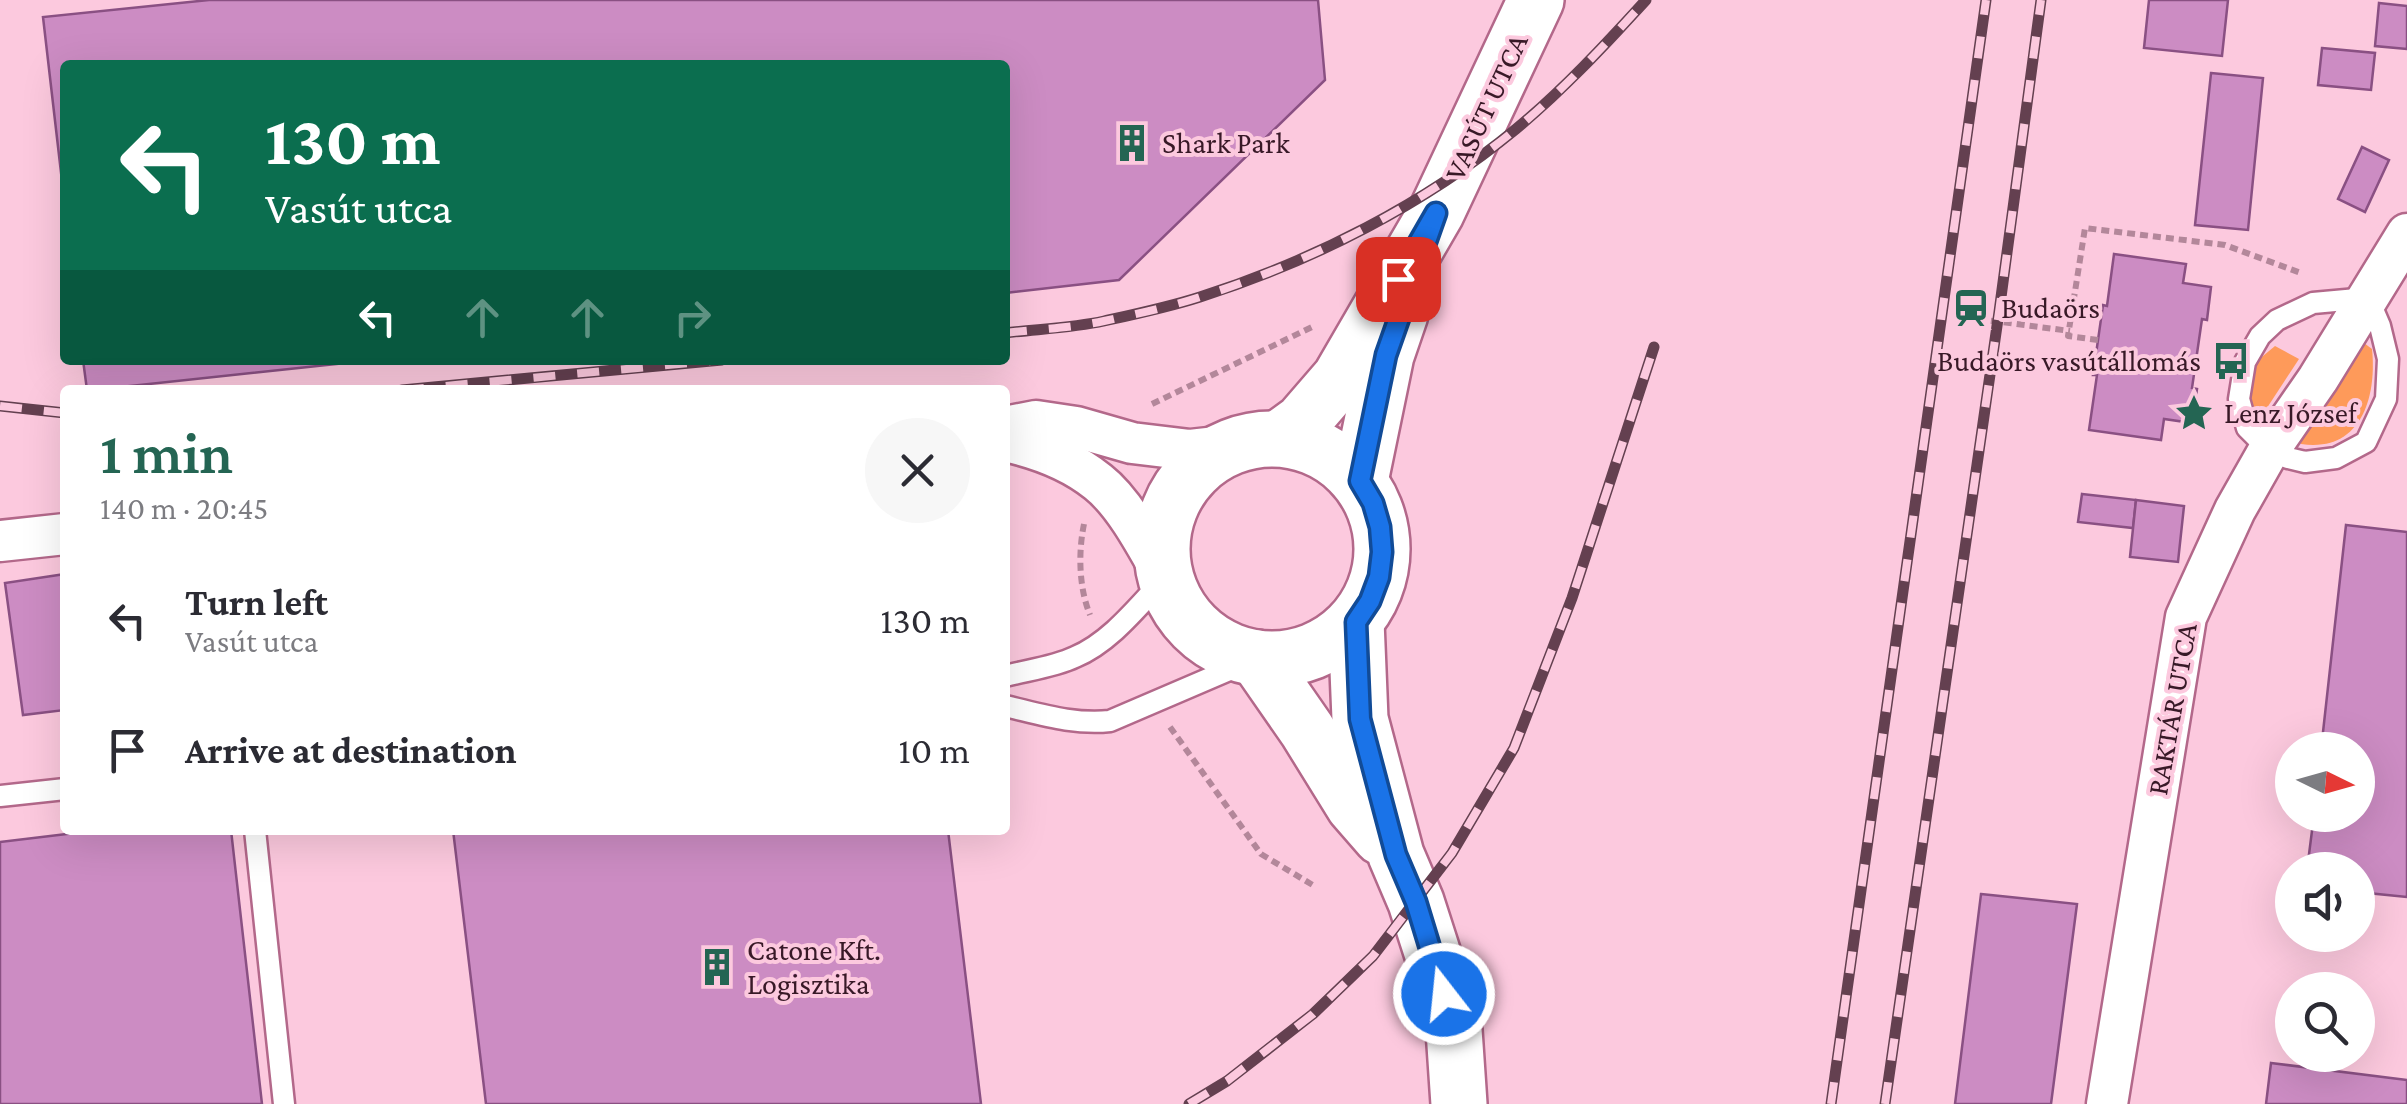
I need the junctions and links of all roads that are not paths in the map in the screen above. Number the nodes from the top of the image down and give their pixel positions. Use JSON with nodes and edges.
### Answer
{"nodes":[{"id":1,"x":1536,"y":0,"type":"edge"},
{"id":2,"x":1436,"y":213,"type":"junction"},
{"id":3,"x":2407,"y":234,"type":"edge"},
{"id":4,"x":2368,"y":298,"type":"junction"},
{"id":5,"x":1010,"y":426,"type":"edge"},
{"id":6,"x":1257,"y":441,"type":"junction"},
{"id":7,"x":1010,"y":442,"type":"edge"},
{"id":8,"x":2269,"y":450,"type":"junction"},
{"id":9,"x":1360,"y":481,"type":"junction"},
{"id":10,"x":60,"y":535,"type":"edge"},
{"id":11,"x":0,"y":541,"type":"edge"},
{"id":12,"x":1166,"y":578,"type":"junction"},
{"id":13,"x":1356,"y":622,"type":"junction"},
{"id":14,"x":1257,"y":658,"type":"junction"},
{"id":15,"x":1010,"y":675,"type":"edge"},
{"id":16,"x":1010,"y":707,"type":"edge"},
{"id":17,"x":60,"y":790,"type":"edge"},
{"id":18,"x":0,"y":796,"type":"edge"},
{"id":19,"x":256,"y":835,"type":"edge"},
{"id":20,"x":1396,"y":855,"type":"junction"},
{"id":21,"x":284,"y":1104,"type":"edge"},
{"id":22,"x":1459,"y":1104,"type":"edge"},
{"id":23,"x":2108,"y":1104,"type":"edge"}],
"edges":[{"from":1,"to":2,"type":"street","name":"VASÚT UTCA"},
{"from":2,"to":6,"type":"street","name":"VASÚT UTCA"},
{"from":2,"to":9,"type":"street","name":"VASÚT UTCA"},
{"from":3,"to":4,"type":"street","name":"RAKTÁR UTCA"},
{"from":4,"to":8,"type":"street","name":"RAKTÁR UTCA"},
{"from":4,"to":8,"type":"lane"},
{"from":4,"to":8,"type":"lane"},
{"from":5,"to":6,"type":"street"},
{"from":6,"to":9,"type":"street"},
{"from":6,"to":12,"type":"street","name":"VASÚT UTCA"},
{"from":7,"to":12,"type":"street"},
{"from":8,"to":23,"type":"street","name":"RAKTÁR UTCA"},
{"from":9,"to":13,"type":"street"},
{"from":10,"to":11,"type":"street"},
{"from":12,"to":14,"type":"street","name":"VASÚT UTCA"},
{"from":12,"to":15,"type":"lane"},
{"from":13,"to":14,"type":"street","name":"VASÚT UTCA"},
{"from":13,"to":20,"type":"street"},
{"from":14,"to":16,"type":"lane"},
{"from":14,"to":20,"type":"street"},
{"from":17,"to":18,"type":"lane"},
{"from":19,"to":21,"type":"lane"},
{"from":20,"to":22,"type":"street"}]}
